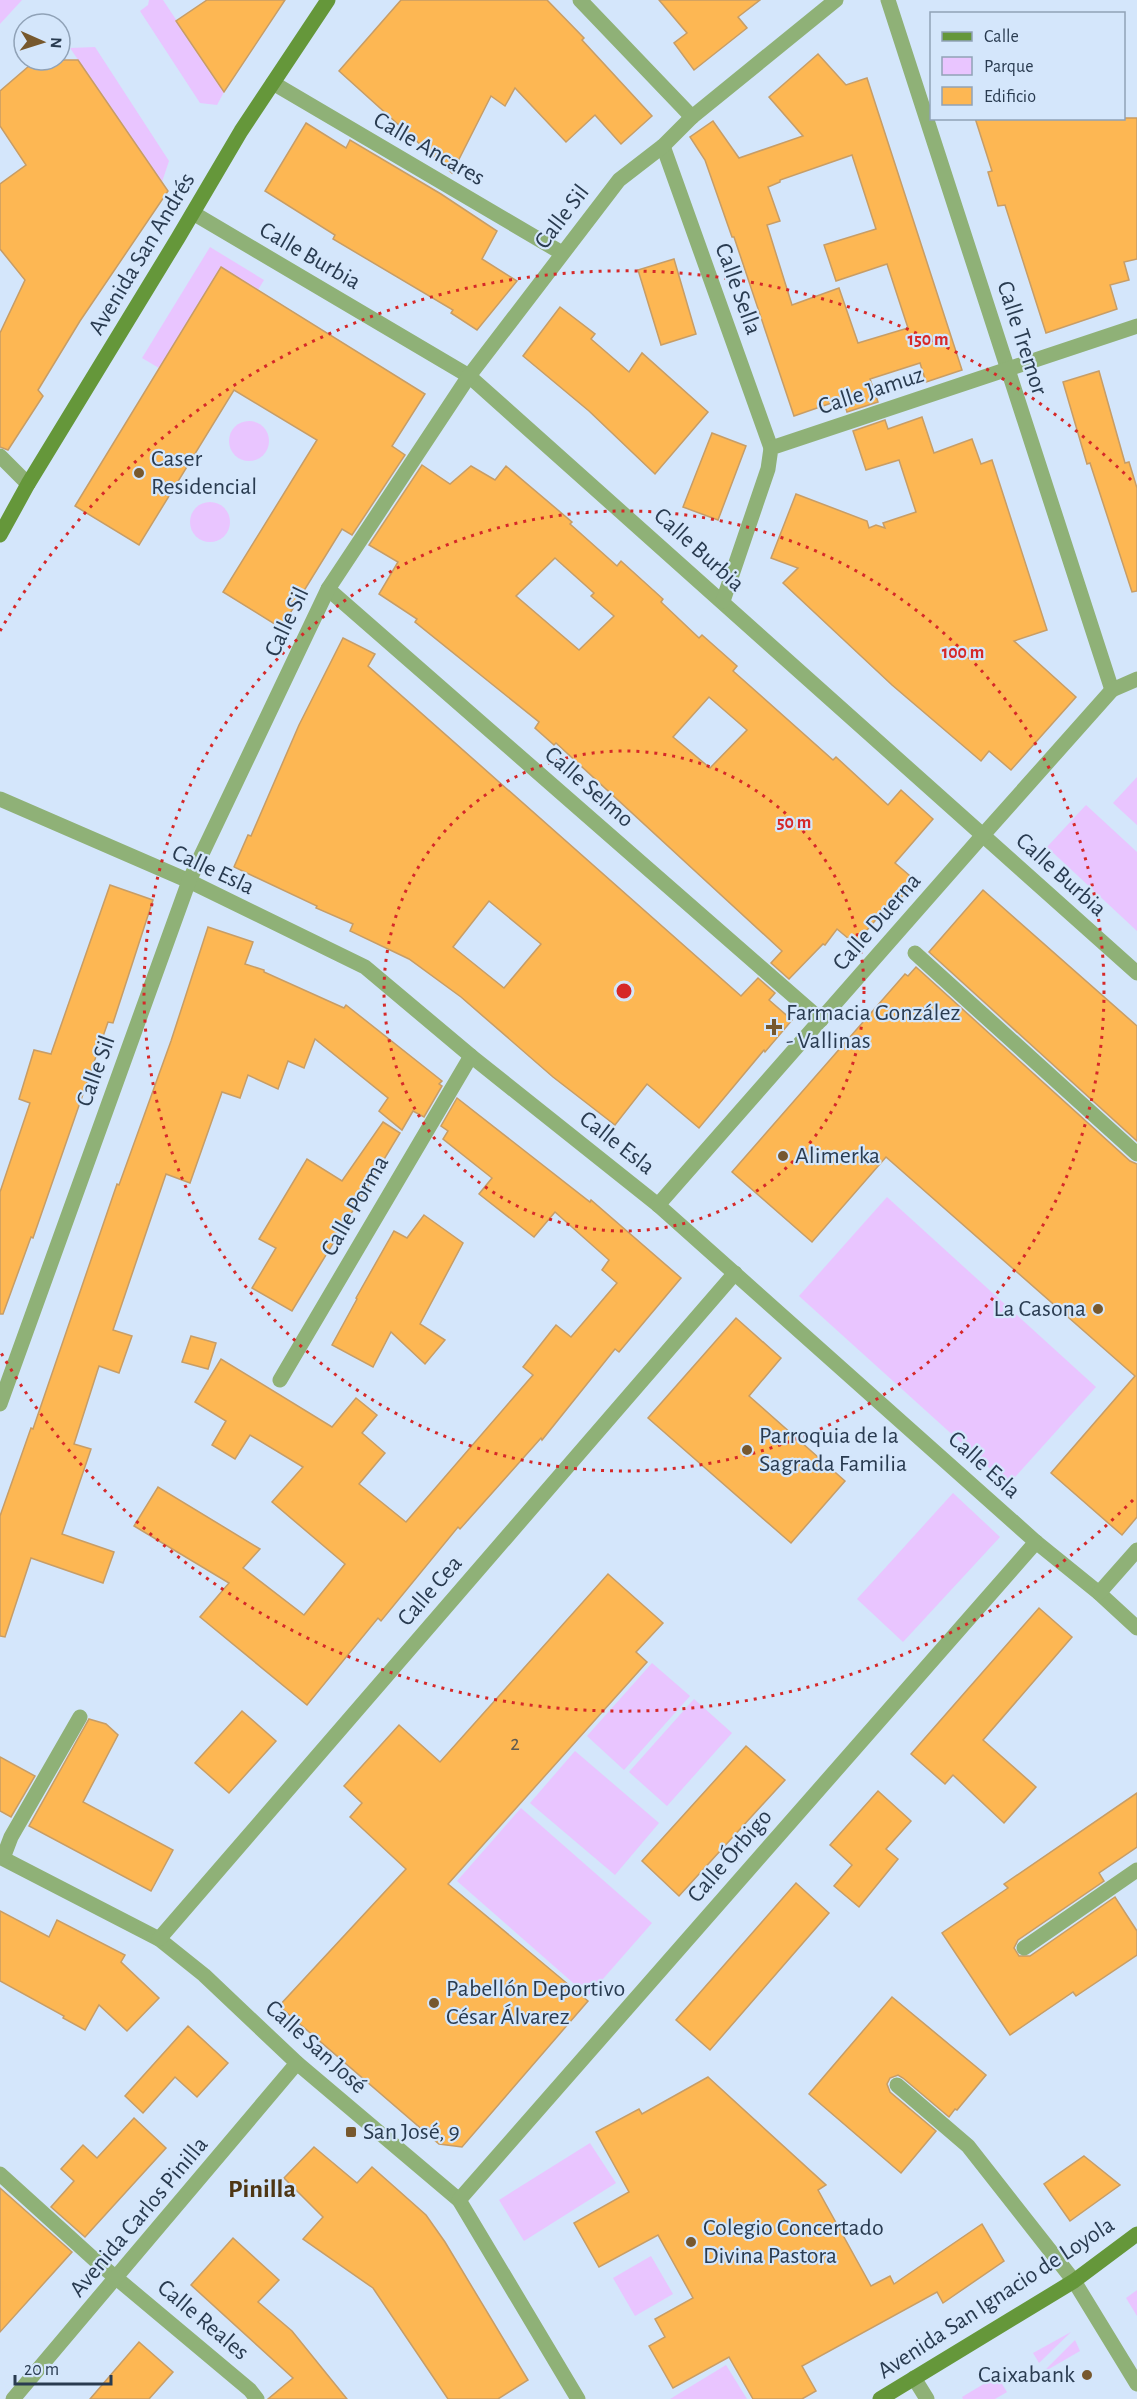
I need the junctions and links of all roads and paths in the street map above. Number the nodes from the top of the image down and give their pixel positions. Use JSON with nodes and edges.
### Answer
{"nodes":[{"id":1,"x":328,"y":0,"type":"edge"},
{"id":2,"x":580,"y":0,"type":"edge"},
{"id":3,"x":836,"y":0,"type":"edge"},
{"id":4,"x":888,"y":0,"type":"edge"},
{"id":5,"x":273,"y":83,"type":"junction"},
{"id":6,"x":692,"y":117,"type":"junction"},
{"id":7,"x":663,"y":146,"type":"junction"},
{"id":8,"x":193,"y":213,"type":"junction"},
{"id":9,"x":562,"y":253,"type":"junction"},
{"id":10,"x":1137,"y":326,"type":"edge"},
{"id":11,"x":1009,"y":369,"type":"junction"},
{"id":12,"x":470,"y":376,"type":"junction"},
{"id":13,"x":771,"y":448,"type":"junction"},
{"id":14,"x":0,"y":456,"type":"edge"},
{"id":15,"x":28,"y":484,"type":"junction"},
{"id":16,"x":0,"y":535,"type":"edge"},
{"id":17,"x":328,"y":589,"type":"junction"},
{"id":18,"x":723,"y":601,"type":"junction"},
{"id":19,"x":1137,"y":679,"type":"edge"},
{"id":20,"x":1112,"y":690,"type":"junction"},
{"id":21,"x":0,"y":799,"type":"edge"},
{"id":22,"x":982,"y":835,"type":"junction"},
{"id":23,"x":189,"y":882,"type":"junction"},
{"id":24,"x":915,"y":953,"type":"dead end"},
{"id":25,"x":1137,"y":973,"type":"edge"},
{"id":26,"x":821,"y":1020,"type":"junction"},
{"id":27,"x":471,"y":1056,"type":"junction"},
{"id":28,"x":1137,"y":1154,"type":"edge"},
{"id":29,"x":658,"y":1205,"type":"junction"},
{"id":30,"x":735,"y":1273,"type":"junction"},
{"id":31,"x":280,"y":1380,"type":"dead end"},
{"id":32,"x":0,"y":1404,"type":"edge"},
{"id":33,"x":1036,"y":1542,"type":"junction"},
{"id":34,"x":1137,"y":1551,"type":"edge"},
{"id":35,"x":1099,"y":1593,"type":"junction"},
{"id":36,"x":1137,"y":1628,"type":"edge"},
{"id":37,"x":80,"y":1717,"type":"dead end"},
{"id":38,"x":1,"y":1857,"type":"edge"},
{"id":39,"x":1137,"y":1870,"type":"edge"},
{"id":40,"x":159,"y":1939,"type":"junction"},
{"id":41,"x":1024,"y":1948,"type":"dead end"},
{"id":42,"x":297,"y":2063,"type":"junction"},
{"id":43,"x":897,"y":2085,"type":"dead end"},
{"id":44,"x":0,"y":2174,"type":"edge"},
{"id":45,"x":459,"y":2200,"type":"junction"},
{"id":46,"x":1137,"y":2235,"type":"edge"},
{"id":47,"x":118,"y":2277,"type":"junction"},
{"id":48,"x":1074,"y":2281,"type":"junction"},
{"id":49,"x":914,"y":2378,"type":"junction"},
{"id":50,"x":1137,"y":2384,"type":"edge"},
{"id":51,"x":13,"y":2399,"type":"edge"},
{"id":52,"x":257,"y":2399,"type":"edge"},
{"id":53,"x":578,"y":2399,"type":"edge"},
{"id":54,"x":880,"y":2399,"type":"edge"},
{"id":55,"x":927,"y":2399,"type":"edge"}],
"edges":[{"from":1,"to":5,"type":"street","name":"Avenida San Andrés"},
{"from":2,"to":6,"type":"street"},
{"from":3,"to":6,"type":"street","name":"Calle Sil"},
{"from":4,"to":11,"type":"street","name":"Calle Tremor"},
{"from":5,"to":8,"type":"street","name":"Avenida San Andrés"},
{"from":5,"to":9,"type":"street","name":"Calle Ancares"},
{"from":6,"to":7,"type":"street","name":"Calle Sil"},
{"from":7,"to":9,"type":"street","name":"Calle Sil"},
{"from":7,"to":13,"type":"street","name":"Calle Sella"},
{"from":8,"to":12,"type":"street","name":"Calle Burbia"},
{"from":8,"to":15,"type":"street","name":"Avenida San Andrés"},
{"from":9,"to":12,"type":"street","name":"Calle Sil"},
{"from":10,"to":11,"type":"street","name":"Calle Jamuz"},
{"from":11,"to":13,"type":"street","name":"Calle Jamuz"},
{"from":11,"to":20,"type":"street","name":"Calle Tremor"},
{"from":12,"to":17,"type":"street","name":"Calle Sil"},
{"from":12,"to":18,"type":"street","name":"Calle Burbia"},
{"from":13,"to":18,"type":"street"},
{"from":14,"to":15,"type":"street"},
{"from":15,"to":16,"type":"street","name":"Avenida San Andrés"},
{"from":17,"to":23,"type":"street","name":"Calle Sil"},
{"from":17,"to":26,"type":"street","name":"Calle Selmo"},
{"from":18,"to":22,"type":"street","name":"Calle Burbia"},
{"from":19,"to":20,"type":"street","name":"Calle Duerna"},
{"from":20,"to":22,"type":"street","name":"Calle Duerna"},
{"from":21,"to":23,"type":"street","name":"Calle Esla"},
{"from":22,"to":25,"type":"street","name":"Calle Burbia"},
{"from":22,"to":26,"type":"street","name":"Calle Duerna"},
{"from":23,"to":27,"type":"street","name":"Calle Esla"},
{"from":23,"to":32,"type":"street","name":"Calle Sil"},
{"from":24,"to":28,"type":"street"},
{"from":26,"to":29,"type":"street","name":"Calle Duerna"},
{"from":27,"to":29,"type":"street","name":"Calle Esla"},
{"from":27,"to":31,"type":"street","name":"Calle Porma"},
{"from":29,"to":30,"type":"street","name":"Calle Esla"},
{"from":30,"to":33,"type":"street","name":"Calle Esla"},
{"from":30,"to":40,"type":"street","name":"Calle Cea"},
{"from":33,"to":35,"type":"street","name":"Calle Esla"},
{"from":33,"to":45,"type":"street","name":"Calle Órbigo"},
{"from":34,"to":35,"type":"street"},
{"from":35,"to":36,"type":"street","name":"Calle Esla"},
{"from":37,"to":38,"type":"street"},
{"from":38,"to":40,"type":"street","name":"Calle San José"},
{"from":39,"to":41,"type":"street"},
{"from":40,"to":42,"type":"street","name":"Calle San José"},
{"from":42,"to":45,"type":"street","name":"Calle San José"},
{"from":42,"to":47,"type":"street","name":"Avenida Carlos Pinilla"},
{"from":43,"to":48,"type":"street"},
{"from":44,"to":47,"type":"street","name":"Calle Reales"},
{"from":45,"to":53,"type":"street","name":"Calle San José"},
{"from":46,"to":48,"type":"street","name":"Avenida San Ignacio de Loyola"},
{"from":47,"to":51,"type":"street","name":"Avenida Carlos Pinilla"},
{"from":47,"to":52,"type":"street","name":"Calle Reales"},
{"from":48,"to":49,"type":"street","name":"Avenida San Ignacio de Loyola"},
{"from":48,"to":50,"type":"street"},
{"from":49,"to":54,"type":"street","name":"Avenida San Ignacio de Loyola"},
{"from":49,"to":55,"type":"street"}]}
